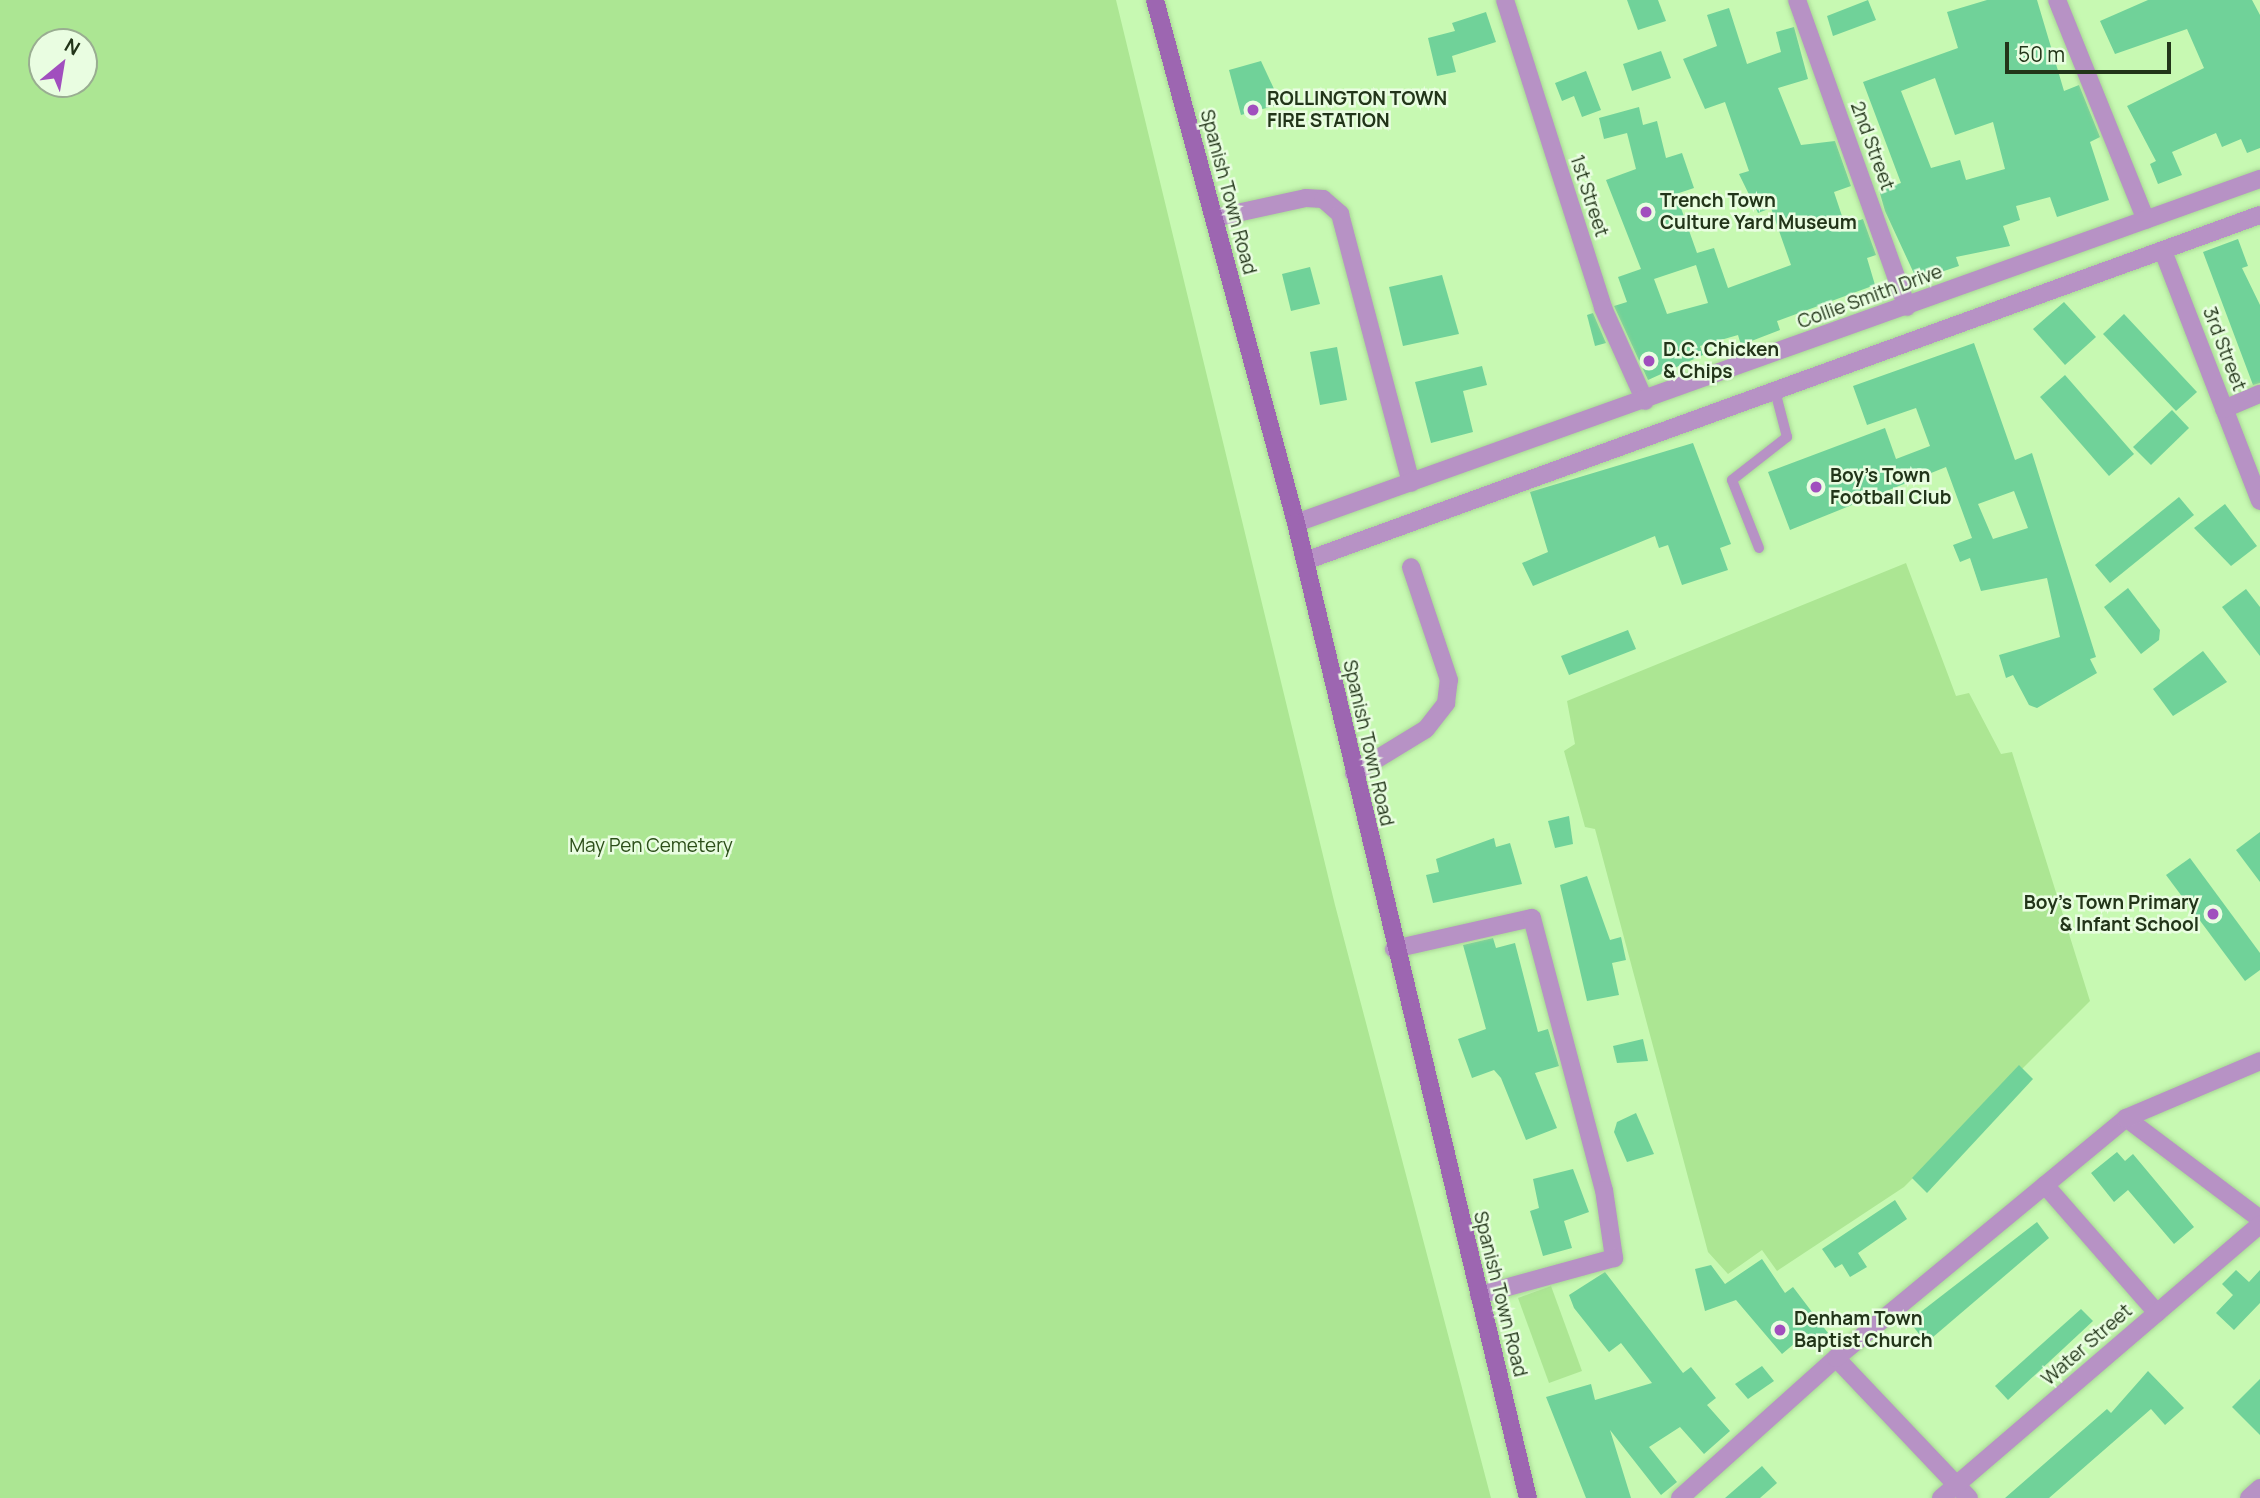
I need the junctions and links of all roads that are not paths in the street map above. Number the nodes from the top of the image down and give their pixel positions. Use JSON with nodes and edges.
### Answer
{"nodes":[{"id":1,"x":1154,"y":0,"type":"edge"},
{"id":2,"x":1505,"y":0,"type":"edge"},
{"id":3,"x":1797,"y":0,"type":"edge"},
{"id":4,"x":2057,"y":0,"type":"edge"},
{"id":5,"x":2260,"y":179,"type":"edge"},
{"id":6,"x":2260,"y":215,"type":"edge"},
{"id":7,"x":1213,"y":218,"type":"junction"},
{"id":8,"x":2146,"y":220,"type":"junction"},
{"id":9,"x":2163,"y":251,"type":"junction"},
{"id":10,"x":1907,"y":307,"type":"junction"},
{"id":11,"x":1775,"y":391,"type":"junction"},
{"id":12,"x":2260,"y":394,"type":"edge"},
{"id":13,"x":1644,"y":401,"type":"junction"},
{"id":14,"x":2224,"y":409,"type":"junction"},
{"id":15,"x":1411,"y":483,"type":"junction"},
{"id":16,"x":2260,"y":501,"type":"edge"},
{"id":17,"x":1296,"y":523,"type":"junction"},
{"id":18,"x":1759,"y":548,"type":"dead end"},
{"id":19,"x":1305,"y":561,"type":"junction"},
{"id":20,"x":1411,"y":567,"type":"dead end"},
{"id":21,"x":1354,"y":773,"type":"junction"},
{"id":22,"x":1394,"y":949,"type":"junction"},
{"id":23,"x":2260,"y":1061,"type":"edge"},
{"id":24,"x":2126,"y":1118,"type":"junction"},
{"id":25,"x":2045,"y":1185,"type":"junction"},
{"id":26,"x":2260,"y":1219,"type":"edge"},
{"id":27,"x":2260,"y":1225,"type":"edge"},
{"id":28,"x":1479,"y":1296,"type":"junction"},
{"id":29,"x":2157,"y":1313,"type":"junction"},
{"id":30,"x":1836,"y":1358,"type":"junction"},
{"id":31,"x":2260,"y":1488,"type":"edge"},
{"id":32,"x":1963,"y":1491,"type":"edge"},
{"id":33,"x":1528,"y":1498,"type":"edge"},
{"id":34,"x":1680,"y":1498,"type":"edge"},
{"id":35,"x":1941,"y":1498,"type":"edge"},
{"id":36,"x":2249,"y":1498,"type":"edge"}],
"edges":[{"from":1,"to":7,"type":"main road","name":"Spanish Town Road"},
{"from":2,"to":13,"type":"street","name":"1st Street"},
{"from":3,"to":10,"type":"street","name":"2nd Street"},
{"from":4,"to":8,"type":"street"},
{"from":5,"to":8,"type":"street","name":"Collie Smith Drive"},
{"from":6,"to":9,"type":"street"},
{"from":7,"to":15,"type":"street"},
{"from":7,"to":17,"type":"main road","name":"Spanish Town Road"},
{"from":8,"to":10,"type":"street","name":"Collie Smith Drive"},
{"from":9,"to":11,"type":"street"},
{"from":9,"to":14,"type":"street","name":"3rd Street"},
{"from":10,"to":13,"type":"street","name":"Collie Smith Drive"},
{"from":11,"to":18,"type":"lane"},
{"from":11,"to":19,"type":"street"},
{"from":12,"to":14,"type":"street"},
{"from":13,"to":15,"type":"street","name":"Collie Smith Drive"},
{"from":14,"to":16,"type":"street","name":"3rd Street"},
{"from":15,"to":17,"type":"street","name":"Collie Smith Drive"},
{"from":17,"to":19,"type":"main road","name":"Spanish Town Road"},
{"from":19,"to":21,"type":"main road","name":"Spanish Town Road"},
{"from":20,"to":21,"type":"street"},
{"from":21,"to":22,"type":"main road","name":"Spanish Town Road"},
{"from":22,"to":28,"type":"main road","name":"Spanish Town Road"},
{"from":22,"to":28,"type":"street"},
{"from":23,"to":24,"type":"street"},
{"from":24,"to":25,"type":"street"},
{"from":24,"to":26,"type":"street"},
{"from":25,"to":29,"type":"street"},
{"from":25,"to":30,"type":"street"},
{"from":27,"to":29,"type":"street","name":"Water Street"},
{"from":28,"to":33,"type":"main road","name":"Spanish Town Road"},
{"from":29,"to":32,"type":"street","name":"Water Street"},
{"from":30,"to":32,"type":"street"},
{"from":30,"to":34,"type":"street"},
{"from":31,"to":36,"type":"street"},
{"from":32,"to":35,"type":"street","name":"Water Street"}]}
